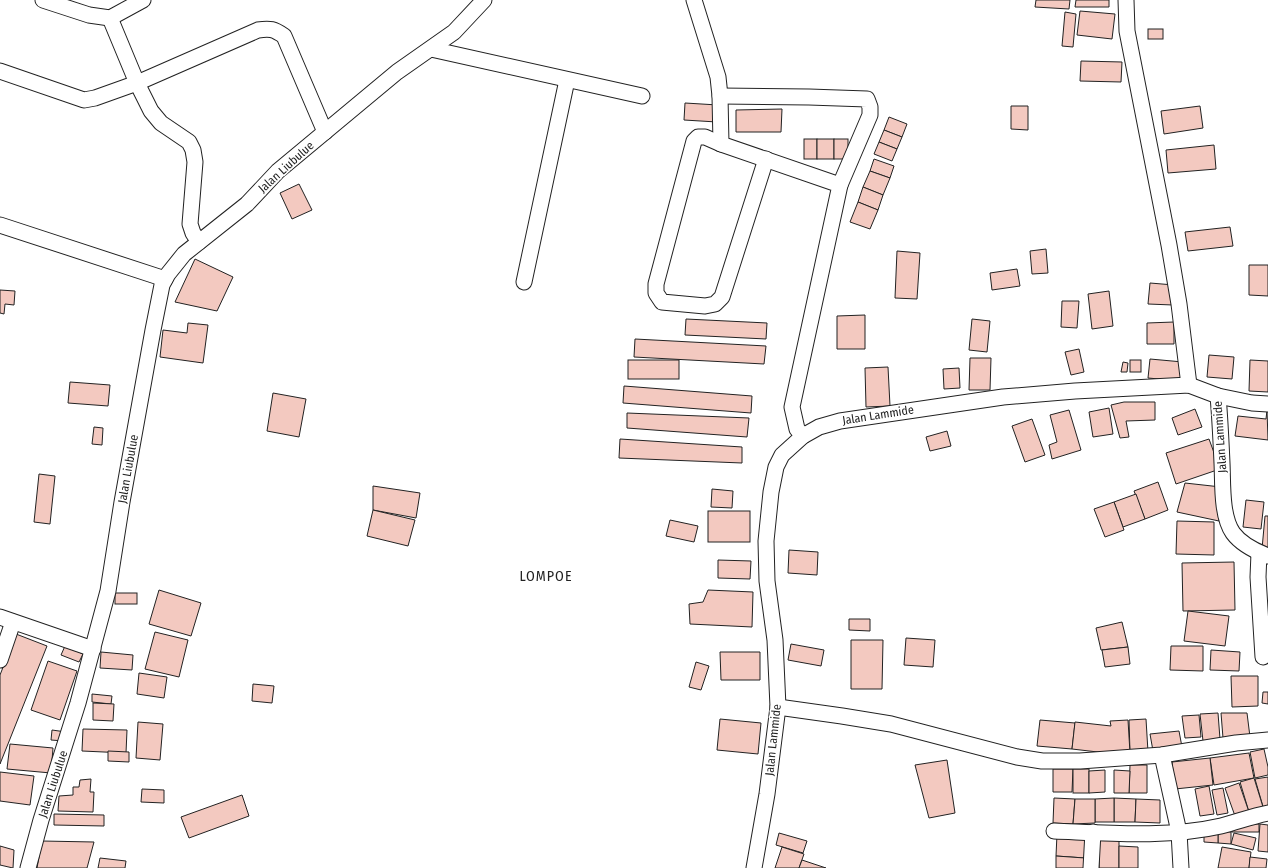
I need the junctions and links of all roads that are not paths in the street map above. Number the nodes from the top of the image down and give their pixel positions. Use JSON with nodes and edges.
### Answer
{"nodes":[{"id":1,"x":44,"y":0,"type":"edge"},
{"id":2,"x":143,"y":0,"type":"edge"},
{"id":3,"x":484,"y":0,"type":"edge"},
{"id":4,"x":694,"y":0,"type":"edge"},
{"id":5,"x":1126,"y":0,"type":"edge"},
{"id":6,"x":110,"y":18,"type":"junction"},
{"id":7,"x":431,"y":49,"type":"junction"},
{"id":8,"x":0,"y":71,"type":"edge"},
{"id":9,"x":567,"y":80,"type":"junction"},
{"id":10,"x":137,"y":82,"type":"junction"},
{"id":11,"x":642,"y":96,"type":"dead end"},
{"id":12,"x":720,"y":96,"type":"junction"},
{"id":13,"x":325,"y":132,"type":"junction"},
{"id":14,"x":721,"y":144,"type":"junction"},
{"id":15,"x":766,"y":160,"type":"junction"},
{"id":16,"x":840,"y":185,"type":"junction"},
{"id":17,"x":0,"y":225,"type":"edge"},
{"id":18,"x":199,"y":242,"type":"junction"},
{"id":19,"x":165,"y":279,"type":"junction"},
{"id":20,"x":524,"y":282,"type":"dead end"},
{"id":21,"x":1189,"y":385,"type":"junction"},
{"id":22,"x":1218,"y":396,"type":"junction"},
{"id":23,"x":1268,"y":404,"type":"edge"},
{"id":24,"x":804,"y":436,"type":"junction"},
{"id":25,"x":1264,"y":555,"type":"edge"},
{"id":26,"x":7,"y":620,"type":"edge"},
{"id":27,"x":93,"y":649,"type":"junction"},
{"id":28,"x":1264,"y":657,"type":"dead end"},
{"id":29,"x":0,"y":660,"type":"edge"},
{"id":30,"x":778,"y":707,"type":"junction"},
{"id":31,"x":1268,"y":740,"type":"edge"},
{"id":32,"x":1162,"y":755,"type":"junction"},
{"id":33,"x":1268,"y":813,"type":"edge"},
{"id":34,"x":1054,"y":831,"type":"dead end"},
{"id":35,"x":1093,"y":832,"type":"junction"},
{"id":36,"x":1179,"y":832,"type":"junction"},
{"id":37,"x":28,"y":868,"type":"edge"},
{"id":38,"x":754,"y":868,"type":"edge"},
{"id":39,"x":1091,"y":868,"type":"edge"},
{"id":40,"x":1181,"y":868,"type":"edge"}],
"edges":[{"from":1,"to":6,"type":"street"},
{"from":2,"to":6,"type":"street"},
{"from":3,"to":7,"type":"street","name":"Jalan Liubulue"},
{"from":4,"to":12,"type":"street"},
{"from":5,"to":21,"type":"street"},
{"from":6,"to":10,"type":"street"},
{"from":7,"to":9,"type":"street"},
{"from":7,"to":13,"type":"street","name":"Jalan Liubulue"},
{"from":8,"to":10,"type":"street"},
{"from":9,"to":11,"type":"street"},
{"from":9,"to":20,"type":"street"},
{"from":10,"to":13,"type":"street"},
{"from":10,"to":18,"type":"street"},
{"from":12,"to":14,"type":"street"},
{"from":12,"to":16,"type":"street"},
{"from":13,"to":18,"type":"street","name":"Jalan Liubulue"},
{"from":14,"to":15,"type":"street"},
{"from":14,"to":15,"type":"street"},
{"from":15,"to":16,"type":"street"},
{"from":16,"to":24,"type":"street"},
{"from":17,"to":19,"type":"street"},
{"from":18,"to":19,"type":"street","name":"Jalan Liubulue"},
{"from":19,"to":27,"type":"street","name":"Jalan Liubulue"},
{"from":21,"to":22,"type":"street","name":"Jalan Lammide"},
{"from":21,"to":24,"type":"street","name":"Jalan Lammide"},
{"from":22,"to":23,"type":"street"},
{"from":22,"to":25,"type":"street","name":"Jalan Lammide"},
{"from":24,"to":30,"type":"street","name":"Jalan Lammide"},
{"from":25,"to":28,"type":"street"},
{"from":26,"to":27,"type":"street"},
{"from":26,"to":29,"type":"street"},
{"from":27,"to":37,"type":"street","name":"Jalan Liubulue"},
{"from":30,"to":32,"type":"street"},
{"from":30,"to":38,"type":"street","name":"Jalan Lammide"},
{"from":31,"to":32,"type":"street"},
{"from":32,"to":36,"type":"street"},
{"from":33,"to":36,"type":"street"},
{"from":34,"to":35,"type":"street"},
{"from":35,"to":36,"type":"street"},
{"from":35,"to":39,"type":"street"},
{"from":36,"to":40,"type":"street"}]}
